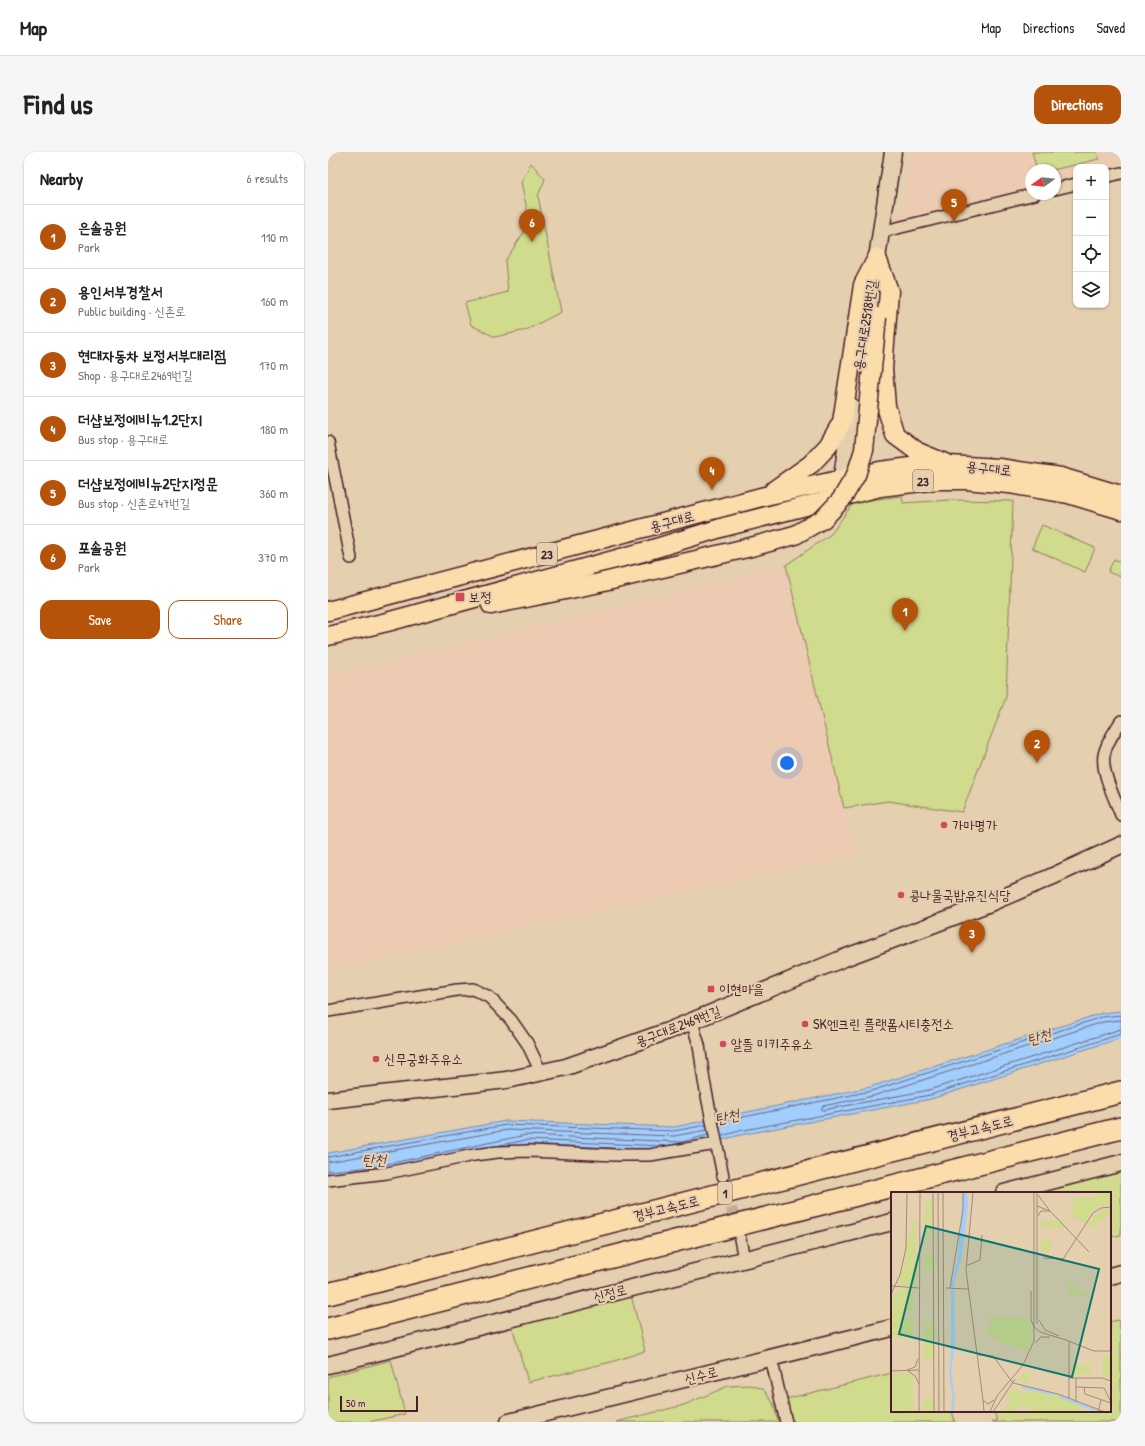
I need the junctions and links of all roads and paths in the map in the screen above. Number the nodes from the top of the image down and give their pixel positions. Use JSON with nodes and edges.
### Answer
{"nodes":[{"id":1,"x":893,"y":152,"type":"edge"},
{"id":2,"x":1121,"y":173,"type":"edge"},
{"id":3,"x":1109,"y":176,"type":"edge"},
{"id":4,"x":1073,"y":185,"type":"edge"},
{"id":5,"x":1061,"y":188,"type":"edge"},
{"id":6,"x":1025,"y":196,"type":"edge"},
{"id":7,"x":881,"y":232,"type":"junction"},
{"id":8,"x":877,"y":258,"type":"junction"},
{"id":9,"x":328,"y":442,"type":"edge"},
{"id":10,"x":958,"y":465,"type":"junction"},
{"id":11,"x":1015,"y":478,"type":"junction"},
{"id":12,"x":842,"y":479,"type":"junction"},
{"id":13,"x":903,"y":484,"type":"junction"},
{"id":14,"x":793,"y":489,"type":"junction"},
{"id":15,"x":1121,"y":495,"type":"edge"},
{"id":16,"x":765,"y":496,"type":"junction"},
{"id":17,"x":839,"y":498,"type":"junction"},
{"id":18,"x":1121,"y":510,"type":"edge"},
{"id":19,"x":724,"y":527,"type":"junction"},
{"id":20,"x":351,"y":558,"type":"dead end"},
{"id":21,"x":328,"y":611,"type":"edge"},
{"id":22,"x":387,"y":622,"type":"junction"},
{"id":23,"x":328,"y":636,"type":"edge"},
{"id":24,"x":1121,"y":721,"type":"edge"},
{"id":25,"x":1121,"y":814,"type":"edge"},
{"id":26,"x":1121,"y":845,"type":"edge"},
{"id":27,"x":328,"y":1011,"type":"edge"},
{"id":28,"x":692,"y":1022,"type":"junction"},
{"id":29,"x":541,"y":1072,"type":"junction"},
{"id":30,"x":1121,"y":1092,"type":"edge"},
{"id":31,"x":328,"y":1100,"type":"edge"},
{"id":32,"x":1121,"y":1128,"type":"edge"},
{"id":33,"x":715,"y":1141,"type":"junction"},
{"id":34,"x":1121,"y":1163,"type":"edge"},
{"id":35,"x":723,"y":1176,"type":"tunnel mouth"},
{"id":36,"x":328,"y":1180,"type":"edge"},
{"id":37,"x":1008,"y":1192,"type":"edge"},
{"id":38,"x":891,"y":1222,"type":"edge"},
{"id":39,"x":740,"y":1240,"type":"tunnel mouth"},
{"id":40,"x":744,"y":1259,"type":"junction"},
{"id":41,"x":1121,"y":1273,"type":"edge"},
{"id":42,"x":1111,"y":1276,"type":"edge"},
{"id":43,"x":328,"y":1294,"type":"edge"},
{"id":44,"x":891,"y":1328,"type":"edge"},
{"id":45,"x":328,"y":1329,"type":"edge"},
{"id":46,"x":771,"y":1358,"type":"junction"},
{"id":47,"x":328,"y":1365,"type":"edge"},
{"id":48,"x":509,"y":1422,"type":"edge"},
{"id":49,"x":786,"y":1422,"type":"edge"}],
"edges":[{"from":1,"to":7,"type":"street","name":"용구대로2518번길"},
{"from":2,"to":3,"type":"street"},
{"from":4,"to":5,"type":"street"},
{"from":6,"to":7,"type":"street"},
{"from":7,"to":8,"type":"street","name":"용구대로2518번길"},
{"from":8,"to":10,"type":"main road"},
{"from":8,"to":12,"type":"street","name":"용구대로2518번길"},
{"from":8,"to":16,"type":"main road"},
{"from":8,"to":22,"type":"main road","bridge":true},
{"from":9,"to":20,"type":"street"},
{"from":10,"to":11,"type":"main road","name":"용구대로","number":"23"},
{"from":10,"to":12,"type":"main road","name":"용구대로","number":"23"},
{"from":10,"to":13,"type":"main road"},
{"from":11,"to":13,"type":"main road","name":"용구대로","number":"23"},
{"from":11,"to":15,"type":"main road","number":"23"},
{"from":11,"to":18,"type":"main road","number":"23"},
{"from":12,"to":14,"type":"main road","name":"용구대로","number":"23"},
{"from":12,"to":17,"type":"street","name":"용구대로2518번길"},
{"from":13,"to":17,"type":"main road","name":"용구대로","number":"23"},
{"from":14,"to":16,"type":"main road","name":"용구대로","number":"23"},
{"from":14,"to":19,"type":"main road"},
{"from":16,"to":21,"type":"main road","name":"용구대로","number":"23"},
{"from":17,"to":19,"type":"main road","name":"용구대로","number":"23"},
{"from":19,"to":22,"type":"main road","name":"용구대로","number":"23"},
{"from":22,"to":23,"type":"main road","name":"용구대로","number":"23"},
{"from":24,"to":25,"type":"street"},
{"from":26,"to":28,"type":"street","name":"용구대로2469번길"},
{"from":27,"to":29,"type":"street"},
{"from":28,"to":29,"type":"street","name":"용구대로2469번길"},
{"from":28,"to":33,"type":"street"},
{"from":29,"to":31,"type":"street","name":"용구대로2469번길"},
{"from":30,"to":43,"type":"highway","name":"경부고속도로","number":"1"},
{"from":32,"to":45,"type":"highway"},
{"from":33,"to":35,"type":"street"},
{"from":33,"to":36,"type":"street"},
{"from":34,"to":37,"type":"street"},
{"from":38,"to":40,"type":"street","name":"신정로"},
{"from":39,"to":40,"type":"street"},
{"from":40,"to":47,"type":"street","name":"신정로"},
{"from":41,"to":42,"type":"street"},
{"from":44,"to":46,"type":"street","name":"신수로"},
{"from":46,"to":48,"type":"street","name":"신수로"},
{"from":46,"to":49,"type":"street"}]}
